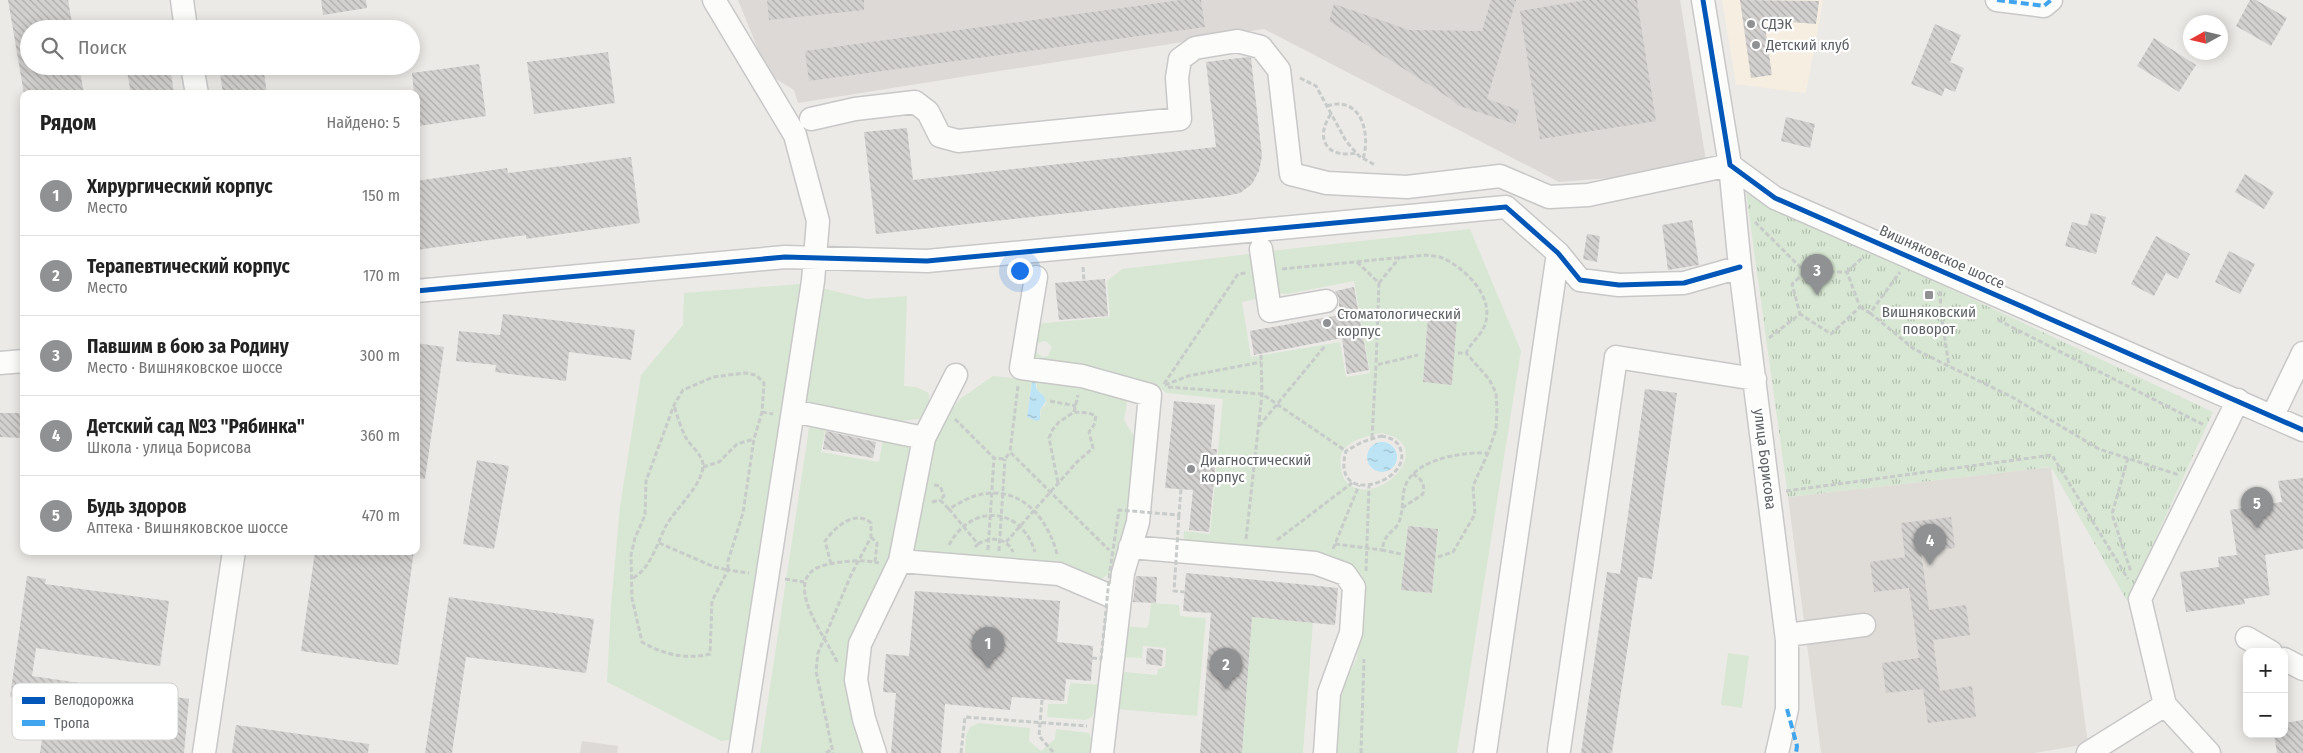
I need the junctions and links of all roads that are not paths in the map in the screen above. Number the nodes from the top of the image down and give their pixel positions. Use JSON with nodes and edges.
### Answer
{"nodes":[{"id":1,"x":182,"y":0,"type":"edge"},
{"id":2,"x":714,"y":0,"type":"edge"},
{"id":3,"x":1703,"y":0,"type":"edge"},
{"id":4,"x":1998,"y":0,"type":"edge"},
{"id":5,"x":2051,"y":0,"type":"edge"},
{"id":6,"x":185,"y":20,"type":"edge"},
{"id":7,"x":194,"y":75,"type":"edge"},
{"id":8,"x":196,"y":90,"type":"edge"},
{"id":9,"x":811,"y":120,"type":"dead end"},
{"id":10,"x":1730,"y":165,"type":"junction"},
{"id":11,"x":1261,"y":248,"type":"dead end"},
{"id":12,"x":1558,"y":253,"type":"junction"},
{"id":13,"x":816,"y":258,"type":"junction"},
{"id":14,"x":1740,"y":267,"type":"junction"},
{"id":15,"x":1036,"y":277,"type":"dead end"},
{"id":16,"x":420,"y":291,"type":"edge"},
{"id":17,"x":1326,"y":301,"type":"dead end"},
{"id":18,"x":2303,"y":353,"type":"edge"},
{"id":19,"x":20,"y":361,"type":"edge"},
{"id":20,"x":0,"y":363,"type":"edge"},
{"id":21,"x":956,"y":375,"type":"dead end"},
{"id":22,"x":1755,"y":379,"type":"junction"},
{"id":23,"x":2238,"y":400,"type":"junction"},
{"id":24,"x":793,"y":411,"type":"junction"},
{"id":25,"x":2274,"y":416,"type":"junction"},
{"id":26,"x":2303,"y":430,"type":"edge"},
{"id":27,"x":924,"y":438,"type":"junction"},
{"id":28,"x":233,"y":555,"type":"edge"},
{"id":29,"x":1128,"y":556,"type":"junction"},
{"id":30,"x":890,"y":565,"type":"junction"},
{"id":31,"x":1120,"y":600,"type":"junction"},
{"id":32,"x":1864,"y":625,"type":"dead end"},
{"id":33,"x":1787,"y":635,"type":"junction"},
{"id":34,"x":2247,"y":638,"type":"dead end"},
{"id":35,"x":2264,"y":648,"type":"edge"},
{"id":36,"x":2288,"y":661,"type":"edge"},
{"id":37,"x":2303,"y":670,"type":"edge"},
{"id":38,"x":2165,"y":705,"type":"junction"},
{"id":39,"x":1559,"y":750,"type":"dead end"},
{"id":40,"x":204,"y":753,"type":"edge"},
{"id":41,"x":740,"y":753,"type":"edge"},
{"id":42,"x":875,"y":753,"type":"edge"},
{"id":43,"x":1102,"y":753,"type":"edge"},
{"id":44,"x":1325,"y":753,"type":"edge"},
{"id":45,"x":1485,"y":753,"type":"edge"},
{"id":46,"x":1777,"y":753,"type":"edge"},
{"id":47,"x":2088,"y":753,"type":"edge"},
{"id":48,"x":2208,"y":753,"type":"edge"}],
"edges":[{"from":1,"to":6,"type":"street"},
{"from":2,"to":13,"type":"street"},
{"from":3,"to":10,"type":"street"},
{"from":4,"to":5,"type":"street"},
{"from":7,"to":8,"type":"street"},
{"from":9,"to":10,"type":"street"},
{"from":10,"to":14,"type":"street","name":"улица Борисова"},
{"from":10,"to":23,"type":"street","name":"Вишняковское шоссе"},
{"from":11,"to":17,"type":"street"},
{"from":12,"to":13,"type":"street"},
{"from":12,"to":14,"type":"street"},
{"from":12,"to":45,"type":"street"},
{"from":13,"to":16,"type":"street"},
{"from":13,"to":24,"type":"street"},
{"from":14,"to":22,"type":"street","name":"улица Борисова"},
{"from":15,"to":29,"type":"street"},
{"from":18,"to":25,"type":"street"},
{"from":19,"to":20,"type":"street"},
{"from":21,"to":27,"type":"street"},
{"from":22,"to":33,"type":"street","name":"улица Борисова"},
{"from":22,"to":39,"type":"street"},
{"from":23,"to":25,"type":"street","name":"Вишняковское шоссе"},
{"from":23,"to":38,"type":"street"},
{"from":24,"to":27,"type":"street"},
{"from":24,"to":41,"type":"street"},
{"from":25,"to":26,"type":"street","name":"Вишняковское шоссе"},
{"from":27,"to":30,"type":"street"},
{"from":28,"to":40,"type":"street"},
{"from":29,"to":31,"type":"street"},
{"from":29,"to":44,"type":"street"},
{"from":30,"to":31,"type":"street"},
{"from":30,"to":42,"type":"street"},
{"from":31,"to":43,"type":"street"},
{"from":32,"to":33,"type":"street"},
{"from":33,"to":46,"type":"street","name":"улица Борисова"},
{"from":34,"to":35,"type":"street"},
{"from":36,"to":37,"type":"street"},
{"from":38,"to":47,"type":"street"},
{"from":38,"to":48,"type":"street"}]}
